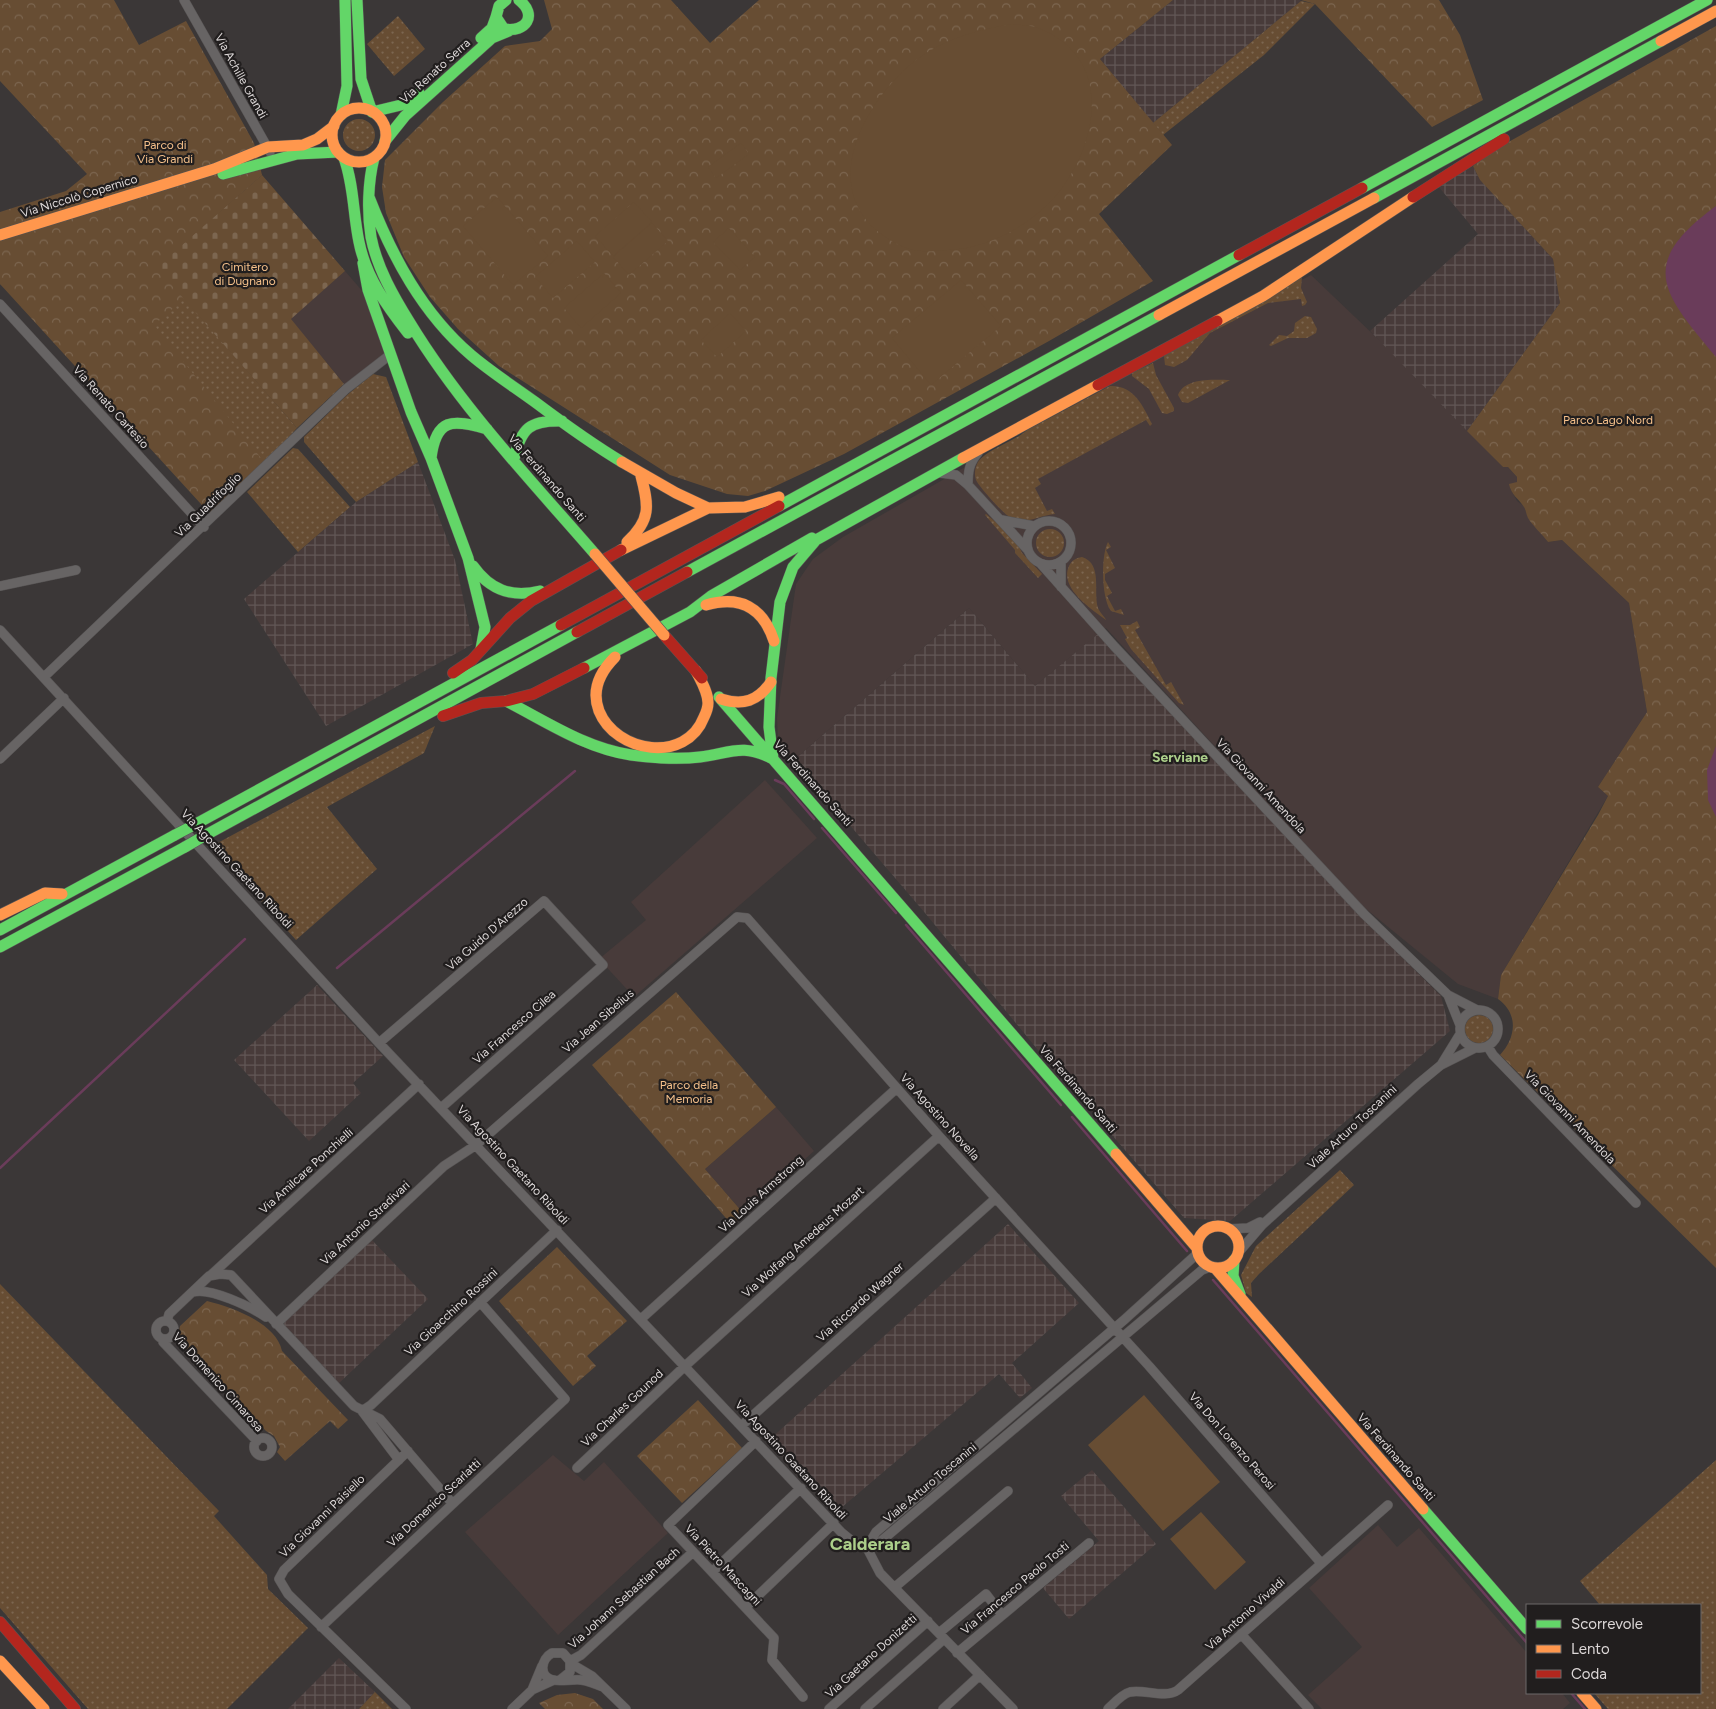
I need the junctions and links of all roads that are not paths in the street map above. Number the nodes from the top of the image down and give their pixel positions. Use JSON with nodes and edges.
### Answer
{"nodes":[{"id":1,"x":184,"y":0,"type":"edge"},
{"id":2,"x":345,"y":0,"type":"edge"},
{"id":3,"x":357,"y":0,"type":"edge"},
{"id":4,"x":519,"y":0,"type":"edge"},
{"id":5,"x":1707,"y":0,"type":"edge"},
{"id":6,"x":503,"y":1,"type":"edge"},
{"id":7,"x":529,"y":5,"type":"edge"},
{"id":8,"x":1716,"y":12,"type":"edge"},
{"id":9,"x":496,"y":17,"type":"junction"},
{"id":10,"x":509,"y":31,"type":"junction"},
{"id":11,"x":1666,"y":39,"type":"junction"},
{"id":12,"x":372,"y":112,"type":"junction"},
{"id":13,"x":342,"y":115,"type":"junction"},
{"id":14,"x":334,"y":126,"type":"junction"},
{"id":15,"x":385,"y":141,"type":"junction"},
{"id":16,"x":268,"y":146,"type":"junction"},
{"id":17,"x":341,"y":155,"type":"junction"},
{"id":18,"x":374,"y":158,"type":"junction"},
{"id":19,"x":264,"y":161,"type":"junction"},
{"id":20,"x":369,"y":197,"type":"junction"},
{"id":21,"x":0,"y":235,"type":"edge"},
{"id":22,"x":0,"y":241,"type":"edge"},
{"id":23,"x":363,"y":263,"type":"junction"},
{"id":24,"x":0,"y":304,"type":"edge"},
{"id":25,"x":391,"y":354,"type":"junction"},
{"id":26,"x":431,"y":358,"type":"junction"},
{"id":27,"x":562,"y":421,"type":"junction"},
{"id":28,"x":487,"y":429,"type":"junction"},
{"id":29,"x":985,"y":445,"type":"junction"},
{"id":30,"x":431,"y":458,"type":"junction"},
{"id":31,"x":514,"y":459,"type":"junction"},
{"id":32,"x":932,"y":474,"type":"junction"},
{"id":33,"x":641,"y":476,"type":"junction"},
{"id":34,"x":968,"y":485,"type":"junction"},
{"id":35,"x":805,"y":492,"type":"junction"},
{"id":36,"x":873,"y":506,"type":"junction"},
{"id":37,"x":708,"y":508,"type":"junction"},
{"id":38,"x":1002,"y":520,"type":"junction"},
{"id":39,"x":1034,"y":526,"type":"junction"},
{"id":40,"x":204,"y":527,"type":"junction"},
{"id":41,"x":1028,"y":550,"type":"junction"},
{"id":42,"x":611,"y":555,"type":"junction"},
{"id":43,"x":468,"y":558,"type":"junction"},
{"id":44,"x":1061,"y":562,"type":"junction"},
{"id":45,"x":1040,"y":563,"type":"junction"},
{"id":46,"x":76,"y":570,"type":"dead end"},
{"id":47,"x":556,"y":585,"type":"junction"},
{"id":48,"x":0,"y":586,"type":"edge"},
{"id":49,"x":1061,"y":587,"type":"junction"},
{"id":50,"x":690,"y":612,"type":"junction"},
{"id":51,"x":0,"y":630,"type":"edge"},
{"id":52,"x":775,"y":643,"type":"junction"},
{"id":53,"x":624,"y":648,"type":"junction"},
{"id":54,"x":478,"y":654,"type":"junction"},
{"id":55,"x":696,"y":671,"type":"junction"},
{"id":56,"x":44,"y":677,"type":"junction"},
{"id":57,"x":771,"y":682,"type":"junction"},
{"id":58,"x":64,"y":698,"type":"junction"},
{"id":59,"x":721,"y":699,"type":"junction"},
{"id":60,"x":506,"y":700,"type":"junction"},
{"id":61,"x":409,"y":708,"type":"junction"},
{"id":62,"x":358,"y":752,"type":"junction"},
{"id":63,"x":0,"y":759,"type":"edge"},
{"id":64,"x":773,"y":759,"type":"junction"},
{"id":65,"x":66,"y":894,"type":"junction"},
{"id":66,"x":0,"y":916,"type":"edge"},
{"id":67,"x":738,"y":917,"type":"joint"},
{"id":68,"x":0,"y":930,"type":"edge"},
{"id":69,"x":0,"y":948,"type":"edge"},
{"id":70,"x":604,"y":964,"type":"joint"},
{"id":71,"x":1448,"y":996,"type":"junction"},
{"id":72,"x":1477,"y":1010,"type":"junction"},
{"id":73,"x":1460,"y":1029,"type":"junction"},
{"id":74,"x":379,"y":1043,"type":"junction"},
{"id":75,"x":1488,"y":1047,"type":"junction"},
{"id":76,"x":1475,"y":1048,"type":"junction"},
{"id":77,"x":1441,"y":1065,"type":"junction"},
{"id":78,"x":419,"y":1084,"type":"junction"},
{"id":79,"x":897,"y":1088,"type":"junction"},
{"id":80,"x":441,"y":1108,"type":"junction"},
{"id":81,"x":939,"y":1136,"type":"junction"},
{"id":82,"x":476,"y":1145,"type":"junction"},
{"id":83,"x":996,"y":1198,"type":"junction"},
{"id":84,"x":1636,"y":1203,"type":"dead end"},
{"id":85,"x":1282,"y":1209,"type":"junction"},
{"id":86,"x":1176,"y":1224,"type":"junction"},
{"id":87,"x":1227,"y":1229,"type":"junction"},
{"id":88,"x":557,"y":1230,"type":"junction"},
{"id":89,"x":1206,"y":1230,"type":"junction"},
{"id":90,"x":1197,"y":1251,"type":"junction"},
{"id":91,"x":1236,"y":1256,"type":"junction"},
{"id":92,"x":1212,"y":1267,"type":"junction"},
{"id":93,"x":209,"y":1276,"type":"junction"},
{"id":94,"x":193,"y":1292,"type":"junction"},
{"id":95,"x":480,"y":1302,"type":"junction"},
{"id":96,"x":1245,"y":1303,"type":"junction"},
{"id":97,"x":641,"y":1319,"type":"junction"},
{"id":98,"x":276,"y":1324,"type":"junction"},
{"id":99,"x":1113,"y":1329,"type":"junction"},
{"id":100,"x":1122,"y":1338,"type":"junction"},
{"id":101,"x":685,"y":1366,"type":"junction"},
{"id":102,"x":362,"y":1411,"type":"junction"},
{"id":103,"x":741,"y":1426,"type":"junction"},
{"id":104,"x":756,"y":1441,"type":"junction"},
{"id":105,"x":256,"y":1442,"type":"dead end"},
{"id":106,"x":408,"y":1451,"type":"junction"},
{"id":107,"x":399,"y":1460,"type":"junction"},
{"id":108,"x":577,"y":1468,"type":"dead end"},
{"id":109,"x":801,"y":1488,"type":"junction"},
{"id":110,"x":1008,"y":1491,"type":"dead end"},
{"id":111,"x":452,"y":1503,"type":"junction"},
{"id":112,"x":1388,"y":1506,"type":"dead end"},
{"id":113,"x":834,"y":1523,"type":"junction"},
{"id":114,"x":1089,"y":1543,"type":"dead end"},
{"id":115,"x":866,"y":1548,"type":"junction"},
{"id":116,"x":693,"y":1552,"type":"junction"},
{"id":117,"x":1321,"y":1562,"type":"junction"},
{"id":118,"x":712,"y":1572,"type":"junction"},
{"id":119,"x":895,"y":1587,"type":"junction"},
{"id":120,"x":746,"y":1607,"type":"junction"},
{"id":121,"x":1002,"y":1614,"type":"junction"},
{"id":122,"x":0,"y":1622,"type":"edge"},
{"id":123,"x":928,"y":1622,"type":"junction"},
{"id":124,"x":321,"y":1628,"type":"junction"},
{"id":125,"x":1526,"y":1628,"type":"edge"},
{"id":126,"x":1241,"y":1634,"type":"junction"},
{"id":127,"x":942,"y":1636,"type":"junction"},
{"id":128,"x":0,"y":1637,"type":"edge"},
{"id":129,"x":957,"y":1653,"type":"junction"},
{"id":130,"x":0,"y":1661,"type":"edge"},
{"id":131,"x":570,"y":1662,"type":"junction"},
{"id":132,"x":542,"y":1666,"type":"junction"},
{"id":133,"x":978,"y":1677,"type":"junction"},
{"id":134,"x":557,"y":1680,"type":"junction"},
{"id":135,"x":603,"y":1687,"type":"junction"},
{"id":136,"x":532,"y":1690,"type":"junction"},
{"id":137,"x":1583,"y":1694,"type":"edge"},
{"id":138,"x":803,"y":1697,"type":"dead end"},
{"id":139,"x":44,"y":1709,"type":"edge"},
{"id":140,"x":65,"y":1709,"type":"edge"},
{"id":141,"x":75,"y":1709,"type":"edge"},
{"id":142,"x":406,"y":1709,"type":"edge"},
{"id":143,"x":512,"y":1709,"type":"edge"},
{"id":144,"x":626,"y":1709,"type":"edge"},
{"id":145,"x":830,"y":1709,"type":"edge"},
{"id":146,"x":865,"y":1709,"type":"edge"},
{"id":147,"x":943,"y":1709,"type":"edge"},
{"id":148,"x":1013,"y":1709,"type":"edge"},
{"id":149,"x":1108,"y":1709,"type":"edge"},
{"id":150,"x":1309,"y":1709,"type":"edge"},
{"id":151,"x":1596,"y":1709,"type":"edge"}],
"edges":[{"from":1,"to":16,"type":"street","name":"Via Achille Grandi"},
{"from":2,"to":13,"type":"main road"},
{"from":3,"to":12,"type":"main road"},
{"from":4,"to":7,"type":"main road"},
{"from":5,"to":35,"type":"main road"},
{"from":6,"to":9,"type":"main road","name":"Via Renato Serra"},
{"from":7,"to":10,"type":"main road","name":"Via Renato Serra"},
{"from":8,"to":11,"type":"main road"},
{"from":9,"to":10,"type":"main road"},
{"from":9,"to":12,"type":"main road","name":"Via Renato Serra"},
{"from":10,"to":15,"type":"main road","name":"Via Renato Serra"},
{"from":11,"to":29,"type":"main road"},
{"from":11,"to":62,"type":"main road"},
{"from":12,"to":13,"type":"main road"},
{"from":12,"to":15,"type":"main road"},
{"from":13,"to":14,"type":"main road"},
{"from":14,"to":16,"type":"main road","name":"Via Niccolò Copernico"},
{"from":14,"to":17,"type":"main road"},
{"from":15,"to":18,"type":"main road"},
{"from":16,"to":19,"type":"street"},
{"from":16,"to":21,"type":"main road","name":"Via Niccolò Copernico"},
{"from":17,"to":18,"type":"main road"},
{"from":17,"to":19,"type":"main road","name":"Via Niccolò Copernico"},
{"from":17,"to":23,"type":"main road"},
{"from":18,"to":20,"type":"main road"},
{"from":19,"to":22,"type":"main road","name":"Via Niccolò Copernico"},
{"from":20,"to":26,"type":"main road"},
{"from":20,"to":27,"type":"main road"},
{"from":23,"to":25,"type":"main road"},
{"from":23,"to":26,"type":"main road"},
{"from":24,"to":40,"type":"street","name":"Via Renato Cartesio"},
{"from":25,"to":30,"type":"main road"},
{"from":25,"to":40,"type":"street","name":"Via Quadrifoglio"},
{"from":26,"to":28,"type":"main road","name":"Via Ferdinando Santi"},
{"from":27,"to":31,"type":"main road"},
{"from":27,"to":33,"type":"main road"},
{"from":28,"to":30,"type":"main road"},
{"from":28,"to":31,"type":"main road","name":"Via Ferdinando Santi"},
{"from":29,"to":32,"type":"main road"},
{"from":29,"to":34,"type":"street"},
{"from":30,"to":43,"type":"main road"},
{"from":31,"to":55,"type":"main road","name":"Via Ferdinando Santi","bridge":true},
{"from":32,"to":34,"type":"street"},
{"from":32,"to":36,"type":"main road"},
{"from":33,"to":37,"type":"main road"},
{"from":33,"to":42,"type":"main road"},
{"from":34,"to":38,"type":"street"},
{"from":35,"to":37,"type":"main road"},
{"from":35,"to":61,"type":"main road"},
{"from":36,"to":50,"type":"main road"},
{"from":36,"to":52,"type":"main road"},
{"from":37,"to":42,"type":"main road"},
{"from":38,"to":39,"type":"street"},
{"from":38,"to":41,"type":"street"},
{"from":39,"to":41,"type":"street"},
{"from":39,"to":44,"type":"street"},
{"from":40,"to":56,"type":"street","name":"Via Quadrifoglio"},
{"from":41,"to":45,"type":"street"},
{"from":42,"to":47,"type":"main road"},
{"from":43,"to":47,"type":"main road"},
{"from":43,"to":54,"type":"main road"},
{"from":44,"to":45,"type":"street"},
{"from":44,"to":49,"type":"street"},
{"from":45,"to":49,"type":"street","name":"Via Giovanni Amendola"},
{"from":46,"to":48,"type":"street"},
{"from":47,"to":54,"type":"main road"},
{"from":49,"to":71,"type":"street","name":"Via Giovanni Amendola"},
{"from":50,"to":52,"type":"main road"},
{"from":50,"to":53,"type":"main road"},
{"from":51,"to":56,"type":"street","name":"Via Agostino Gaetano Riboldi"},
{"from":52,"to":57,"type":"main road"},
{"from":53,"to":55,"type":"main road"},
{"from":53,"to":60,"type":"main road"},
{"from":54,"to":61,"type":"main road"},
{"from":55,"to":59,"type":"main road","name":"Via Ferdinando Santi"},
{"from":56,"to":58,"type":"street","name":"Via Agostino Gaetano Riboldi"},
{"from":57,"to":59,"type":"main road"},
{"from":57,"to":64,"type":"main road"},
{"from":58,"to":63,"type":"street"},
{"from":58,"to":74,"type":"street","name":"Via Agostino Gaetano Riboldi"},
{"from":59,"to":64,"type":"main road","name":"Via Ferdinando Santi"},
{"from":60,"to":62,"type":"main road"},
{"from":60,"to":64,"type":"main road"},
{"from":61,"to":65,"type":"main road","bridge":true},
{"from":62,"to":69,"type":"main road","bridge":true},
{"from":64,"to":86,"type":"main road","name":"Via Ferdinando Santi"},
{"from":65,"to":66,"type":"main road"},
{"from":65,"to":68,"type":"main road"},
{"from":67,"to":79,"type":"street","name":"Via Agostino Novella"},
{"from":67,"to":82,"type":"street","name":"Via Jean Sibelius"},
{"from":70,"to":74,"type":"street","name":"Via Guido D'Arezzo"},
{"from":70,"to":80,"type":"street","name":"Via Francesco Cilea"},
{"from":71,"to":72,"type":"street","name":"Via Giovanni Amendola"},
{"from":71,"to":73,"type":"street","name":"Via Giovanni Amendola"},
{"from":72,"to":73,"type":"street"},
{"from":72,"to":75,"type":"street"},
{"from":73,"to":76,"type":"street"},
{"from":73,"to":77,"type":"street","name":"Viale Arturo Toscanini"},
{"from":74,"to":78,"type":"street","name":"Via Agostino Gaetano Riboldi"},
{"from":75,"to":76,"type":"street"},
{"from":75,"to":84,"type":"street","name":"Via Giovanni Amendola"},
{"from":76,"to":77,"type":"street","name":"Viale Arturo Toscanini"},
{"from":77,"to":85,"type":"street","name":"Viale Arturo Toscanini"},
{"from":78,"to":80,"type":"street","name":"Via Agostino Gaetano Riboldi"},
{"from":78,"to":93,"type":"street","name":"Via Amilcare Ponchielli"},
{"from":79,"to":81,"type":"street","name":"Via Agostino Novella"},
{"from":79,"to":97,"type":"street","name":"Via Louis Armstrong"},
{"from":80,"to":82,"type":"street","name":"Via Agostino Gaetano Riboldi"},
{"from":81,"to":83,"type":"street","name":"Via Agostino Novella"},
{"from":81,"to":101,"type":"street","name":"Via Wolfang Amedeus Mozart"},
{"from":82,"to":88,"type":"street","name":"Via Agostino Gaetano Riboldi"},
{"from":82,"to":98,"type":"street","name":"Via Antonio Stradivari"},
{"from":83,"to":99,"type":"street","name":"Via Agostino Novella"},
{"from":83,"to":103,"type":"street","name":"Via Riccardo Wagner"},
{"from":85,"to":87,"type":"street","name":"Viale Arturo Toscanini"},
{"from":85,"to":91,"type":"street","name":"Viale Arturo Toscanini"},
{"from":86,"to":89,"type":"main road"},
{"from":86,"to":90,"type":"main road","name":"Via Ferdinando Santi"},
{"from":87,"to":89,"type":"main road"},
{"from":87,"to":91,"type":"main road"},
{"from":88,"to":95,"type":"street","name":"Via Gioacchino Rossini"},
{"from":88,"to":97,"type":"street","name":"Via Agostino Gaetano Riboldi"},
{"from":89,"to":90,"type":"main road"},
{"from":90,"to":92,"type":"main road"},
{"from":90,"to":99,"type":"street","name":"Viale Arturo Toscanini"},
{"from":91,"to":92,"type":"main road"},
{"from":91,"to":96,"type":"main road","name":"Via Ferdinando Santi"},
{"from":92,"to":96,"type":"main road","name":"Via Ferdinando Santi"},
{"from":92,"to":100,"type":"street","name":"Viale Arturo Toscanini"},
{"from":93,"to":94,"type":"street","name":"Via Domenico Cimarosa"},
{"from":93,"to":98,"type":"street"},
{"from":94,"to":98,"type":"street"},
{"from":94,"to":105,"type":"street","name":"Via Domenico Cimarosa"},
{"from":95,"to":102,"type":"street","name":"Via Gioacchino Rossini"},
{"from":95,"to":111,"type":"street","name":"Via Domenico Scarlatti"},
{"from":96,"to":125,"type":"main road","name":"Via Ferdinando Santi"},
{"from":97,"to":101,"type":"street","name":"Via Agostino Gaetano Riboldi"},
{"from":98,"to":102,"type":"street"},
{"from":99,"to":100,"type":"street","name":"Via Agostino Novella"},
{"from":99,"to":115,"type":"street","name":"Viale Arturo Toscanini"},
{"from":100,"to":115,"type":"street","name":"Viale Arturo Toscanini"},
{"from":100,"to":117,"type":"street","name":"Via Don Lorenzo Perosi"},
{"from":101,"to":103,"type":"street","name":"Via Agostino Gaetano Riboldi"},
{"from":101,"to":108,"type":"street","name":"Via Charles Gounod"},
{"from":102,"to":106,"type":"street"},
{"from":102,"to":107,"type":"street"},
{"from":103,"to":104,"type":"street","name":"Via Agostino Gaetano Riboldi"},
{"from":104,"to":109,"type":"street","name":"Via Agostino Gaetano Riboldi"},
{"from":104,"to":116,"type":"street","name":"Via Pietro Mascagni"},
{"from":106,"to":107,"type":"street","name":"Via Giovanni Paisiello"},
{"from":106,"to":111,"type":"street"},
{"from":107,"to":124,"type":"street","name":"Via Giovanni Paisiello"},
{"from":109,"to":113,"type":"street","name":"Via Agostino Gaetano Riboldi"},
{"from":109,"to":118,"type":"street"},
{"from":110,"to":119,"type":"street"},
{"from":111,"to":124,"type":"street","name":"Via Domenico Scarlatti"},
{"from":112,"to":117,"type":"street","name":"Via Antonio Vivaldi"},
{"from":113,"to":115,"type":"street","name":"Via Agostino Gaetano Riboldi"},
{"from":113,"to":120,"type":"street"},
{"from":114,"to":121,"type":"street","name":"Via Francesco Paolo Tosti"},
{"from":115,"to":119,"type":"street","name":"Via Agostino Gaetano Riboldi"},
{"from":116,"to":118,"type":"street","name":"Via Pietro Mascagni"},
{"from":116,"to":131,"type":"street","name":"Via Johann Sebastian Bach"},
{"from":117,"to":126,"type":"street","name":"Via Antonio Vivaldi"},
{"from":118,"to":120,"type":"street","name":"Via Pietro Mascagni"},
{"from":119,"to":123,"type":"street","name":"Via Agostino Gaetano Riboldi"},
{"from":120,"to":138,"type":"street","name":"Via Pietro Mascagni"},
{"from":121,"to":127,"type":"street"},
{"from":121,"to":129,"type":"street","name":"Via Francesco Paolo Tosti"},
{"from":122,"to":141,"type":"main road"},
{"from":123,"to":127,"type":"street","name":"Via Agostino Gaetano Riboldi"},
{"from":123,"to":145,"type":"street","name":"Via Gaetano Donizetti"},
{"from":124,"to":142,"type":"street","name":"Via Giovanni Paisiello"},
{"from":126,"to":149,"type":"street","name":"Via Antonio Vivaldi"},
{"from":126,"to":150,"type":"street"},
{"from":127,"to":129,"type":"street","name":"Via Agostino Gaetano Riboldi"},
{"from":127,"to":146,"type":"street"},
{"from":128,"to":140,"type":"main road"},
{"from":129,"to":133,"type":"street","name":"Via Agostino Gaetano Riboldi"},
{"from":130,"to":139,"type":"main road"},
{"from":131,"to":132,"type":"street"},
{"from":131,"to":134,"type":"street"},
{"from":131,"to":135,"type":"street"},
{"from":132,"to":134,"type":"street"},
{"from":132,"to":136,"type":"street"},
{"from":133,"to":147,"type":"street"},
{"from":133,"to":148,"type":"street","name":"Via Agostino Gaetano Riboldi"},
{"from":134,"to":135,"type":"street"},
{"from":134,"to":136,"type":"street"},
{"from":135,"to":144,"type":"street"},
{"from":136,"to":143,"type":"street"},
{"from":137,"to":151,"type":"main road"}]}
